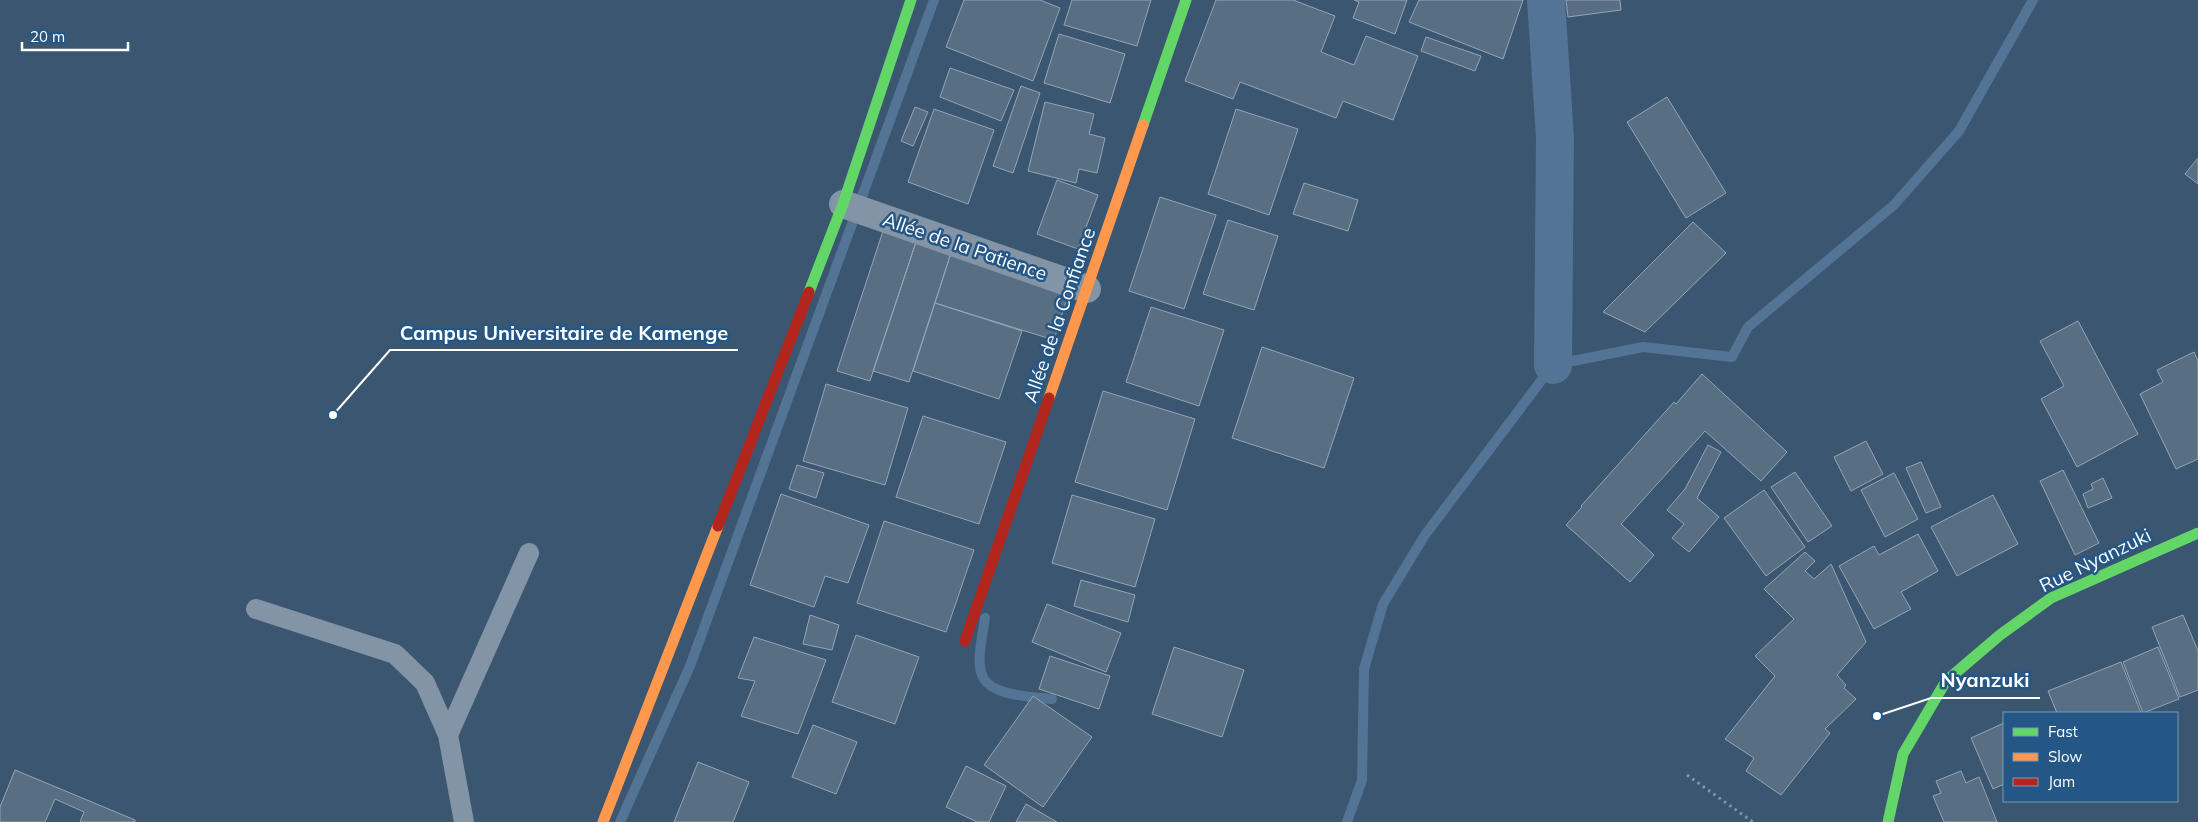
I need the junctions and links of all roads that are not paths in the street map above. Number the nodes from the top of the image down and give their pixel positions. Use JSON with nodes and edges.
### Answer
{"nodes":[{"id":1,"x":911,"y":0,"type":"edge"},
{"id":2,"x":1186,"y":0,"type":"edge"},
{"id":3,"x":844,"y":204,"type":"junction"},
{"id":4,"x":1087,"y":289,"type":"junction"},
{"id":5,"x":2198,"y":533,"type":"edge"},
{"id":6,"x":529,"y":553,"type":"dead end"},
{"id":7,"x":256,"y":609,"type":"dead end"},
{"id":8,"x":965,"y":640,"type":"dead end"},
{"id":9,"x":448,"y":734,"type":"junction"},
{"id":10,"x":464,"y":822,"type":"edge"},
{"id":11,"x":603,"y":822,"type":"edge"},
{"id":12,"x":1888,"y":822,"type":"edge"}],
"edges":[{"from":1,"to":3,"type":"street"},
{"from":2,"to":4,"type":"street","name":"Allée de la Confiance"},
{"from":3,"to":4,"type":"street","name":"Allée de la Patience"},
{"from":3,"to":11,"type":"street"},
{"from":4,"to":8,"type":"street","name":"Allée de la Confiance"},
{"from":5,"to":12,"type":"street","name":"Rue Nyanzuki"},
{"from":6,"to":9,"type":"lane"},
{"from":7,"to":9,"type":"lane"},
{"from":9,"to":10,"type":"lane"}]}
